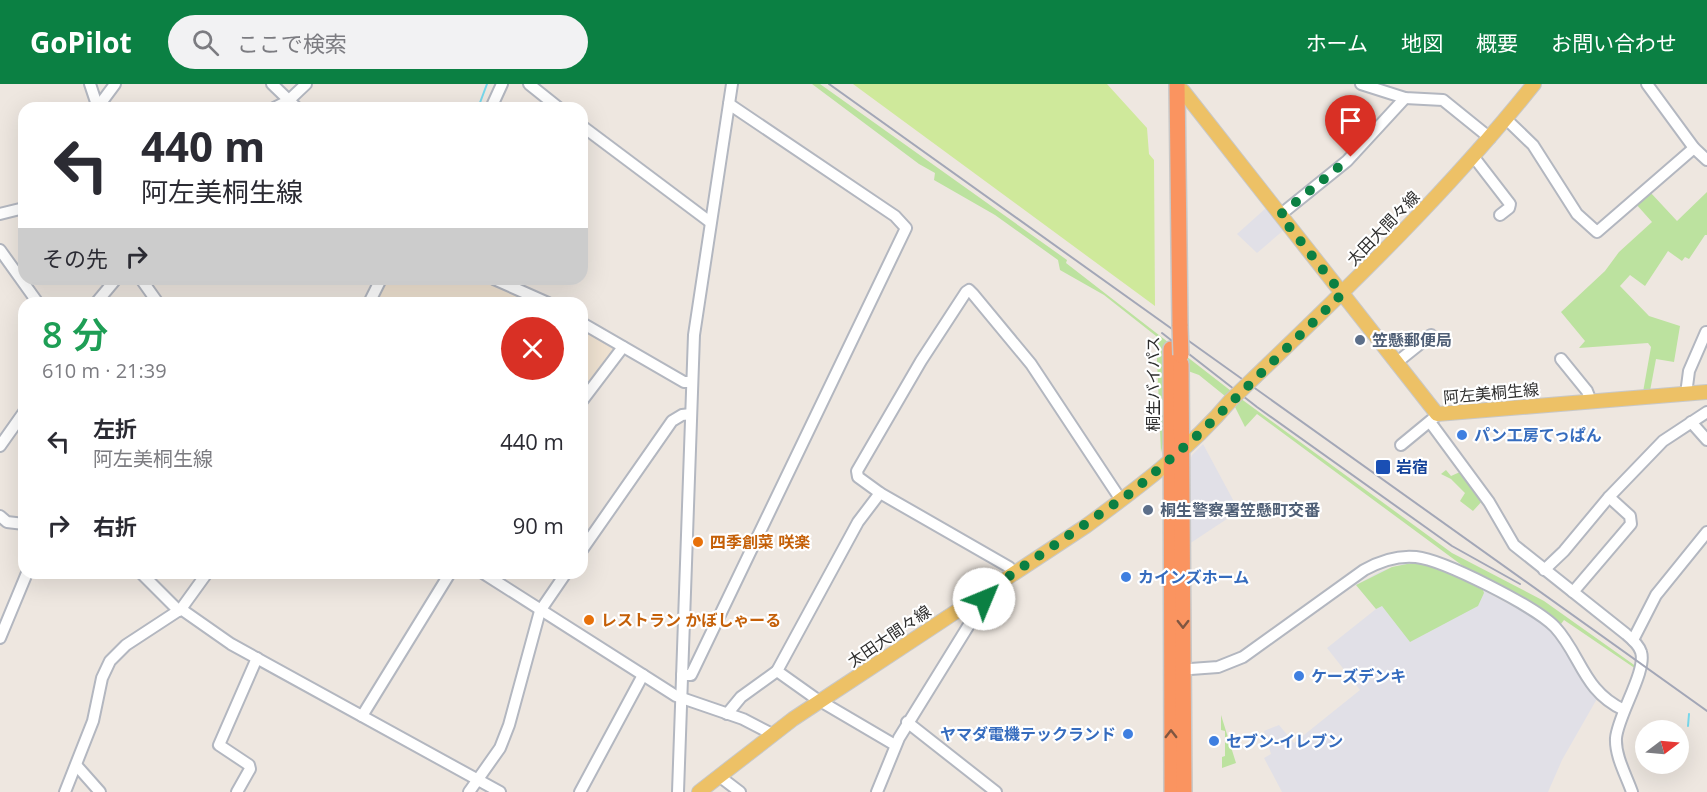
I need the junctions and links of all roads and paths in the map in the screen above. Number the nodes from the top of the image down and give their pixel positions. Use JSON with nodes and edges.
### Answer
{"nodes":[{"id":1,"x":90,"y":84,"type":"edge"},
{"id":2,"x":115,"y":84,"type":"edge"},
{"id":3,"x":272,"y":84,"type":"edge"},
{"id":4,"x":306,"y":84,"type":"edge"},
{"id":5,"x":502,"y":84,"type":"edge"},
{"id":6,"x":529,"y":84,"type":"edge"},
{"id":7,"x":732,"y":84,"type":"edge"},
{"id":8,"x":1167,"y":84,"type":"edge"},
{"id":9,"x":1361,"y":84,"type":"edge"},
{"id":10,"x":1647,"y":84,"type":"edge"},
{"id":11,"x":1183,"y":86,"type":"edge"},
{"id":12,"x":1526,"y":87,"type":"edge"},
{"id":13,"x":1405,"y":98,"type":"junction"},
{"id":14,"x":96,"y":102,"type":"edge"},
{"id":15,"x":102,"y":102,"type":"edge"},
{"id":16,"x":291,"y":102,"type":"edge"},
{"id":17,"x":294,"y":102,"type":"edge"},
{"id":18,"x":494,"y":102,"type":"edge"},
{"id":19,"x":552,"y":102,"type":"edge"},
{"id":20,"x":729,"y":104,"type":"junction"},
{"id":21,"x":1506,"y":119,"type":"junction"},
{"id":22,"x":588,"y":130,"type":"edge"},
{"id":23,"x":1490,"y":138,"type":"junction"},
{"id":24,"x":1694,"y":148,"type":"junction"},
{"id":25,"x":1473,"y":156,"type":"junction"},
{"id":26,"x":1707,"y":160,"type":"edge"},
{"id":27,"x":18,"y":210,"type":"edge"},
{"id":28,"x":0,"y":214,"type":"edge"},
{"id":29,"x":1280,"y":215,"type":"junction"},
{"id":30,"x":1500,"y":215,"type":"dead end"},
{"id":31,"x":710,"y":222,"type":"junction"},
{"id":32,"x":0,"y":250,"type":"edge"},
{"id":33,"x":18,"y":275,"type":"edge"},
{"id":34,"x":111,"y":285,"type":"edge"},
{"id":35,"x":508,"y":285,"type":"edge"},
{"id":36,"x":1342,"y":294,"type":"junction"},
{"id":37,"x":101,"y":297,"type":"edge"},
{"id":38,"x":534,"y":297,"type":"edge"},
{"id":39,"x":1176,"y":323,"type":"junction"},
{"id":40,"x":588,"y":327,"type":"edge"},
{"id":41,"x":1706,"y":332,"type":"edge"},
{"id":42,"x":1431,"y":335,"type":"dead end"},
{"id":43,"x":623,"y":347,"type":"junction"},
{"id":44,"x":1561,"y":359,"type":"dead end"},
{"id":45,"x":1396,"y":363,"type":"junction"},
{"id":46,"x":692,"y":382,"type":"junction"},
{"id":47,"x":1707,"y":392,"type":"edge"},
{"id":48,"x":588,"y":393,"type":"edge"},
{"id":49,"x":1686,"y":394,"type":"junction"},
{"id":50,"x":1591,"y":401,"type":"junction"},
{"id":51,"x":1707,"y":412,"type":"edge"},
{"id":52,"x":691,"y":414,"type":"junction"},
{"id":53,"x":1433,"y":418,"type":"junction"},
{"id":54,"x":18,"y":420,"type":"edge"},
{"id":55,"x":1691,"y":422,"type":"junction"},
{"id":56,"x":1707,"y":440,"type":"edge"},
{"id":57,"x":1401,"y":445,"type":"dead end"},
{"id":58,"x":0,"y":446,"type":"edge"},
{"id":59,"x":1176,"y":454,"type":"junction"},
{"id":60,"x":880,"y":493,"type":"junction"},
{"id":61,"x":1609,"y":497,"type":"junction"},
{"id":62,"x":1121,"y":500,"type":"junction"},
{"id":63,"x":0,"y":516,"type":"edge"},
{"id":64,"x":18,"y":523,"type":"edge"},
{"id":65,"x":1707,"y":532,"type":"edge"},
{"id":66,"x":588,"y":541,"type":"edge"},
{"id":67,"x":1544,"y":570,"type":"junction"},
{"id":68,"x":1014,"y":573,"type":"junction"},
{"id":69,"x":25,"y":579,"type":"edge"},
{"id":70,"x":147,"y":579,"type":"edge"},
{"id":71,"x":203,"y":579,"type":"edge"},
{"id":72,"x":446,"y":579,"type":"edge"},
{"id":73,"x":492,"y":579,"type":"edge"},
{"id":74,"x":562,"y":579,"type":"edge"},
{"id":75,"x":986,"y":592,"type":"junction"},
{"id":76,"x":1573,"y":592,"type":"junction"},
{"id":77,"x":180,"y":610,"type":"junction"},
{"id":78,"x":540,"y":611,"type":"junction"},
{"id":79,"x":0,"y":638,"type":"edge"},
{"id":80,"x":1633,"y":640,"type":"junction"},
{"id":81,"x":257,"y":658,"type":"junction"},
{"id":82,"x":1177,"y":670,"type":"junction"},
{"id":83,"x":777,"y":671,"type":"junction"},
{"id":84,"x":643,"y":675,"type":"junction"},
{"id":85,"x":682,"y":675,"type":"junction"},
{"id":86,"x":681,"y":698,"type":"junction"},
{"id":87,"x":822,"y":701,"type":"junction"},
{"id":88,"x":1624,"y":710,"type":"junction"},
{"id":89,"x":727,"y":714,"type":"junction"},
{"id":90,"x":362,"y":716,"type":"junction"},
{"id":91,"x":908,"y":722,"type":"junction"},
{"id":92,"x":772,"y":734,"type":"junction"},
{"id":93,"x":895,"y":745,"type":"junction"},
{"id":94,"x":76,"y":766,"type":"junction"},
{"id":95,"x":719,"y":776,"type":"junction"},
{"id":96,"x":479,"y":779,"type":"junction"},
{"id":97,"x":65,"y":792,"type":"edge"},
{"id":98,"x":100,"y":792,"type":"edge"},
{"id":99,"x":237,"y":792,"type":"edge"},
{"id":100,"x":469,"y":792,"type":"edge"},
{"id":101,"x":500,"y":792,"type":"edge"},
{"id":102,"x":580,"y":792,"type":"edge"},
{"id":103,"x":678,"y":792,"type":"edge"},
{"id":104,"x":699,"y":792,"type":"edge"},
{"id":105,"x":740,"y":792,"type":"edge"},
{"id":106,"x":877,"y":792,"type":"edge"},
{"id":107,"x":996,"y":792,"type":"edge"},
{"id":108,"x":1172,"y":792,"type":"edge"},
{"id":109,"x":1184,"y":792,"type":"edge"},
{"id":110,"x":1632,"y":792,"type":"edge"}],
"edges":[{"from":1,"to":14,"type":"street"},
{"from":2,"to":15,"type":"street"},
{"from":3,"to":16,"type":"street"},
{"from":4,"to":17,"type":"street"},
{"from":5,"to":18,"type":"street"},
{"from":6,"to":19,"type":"street"},
{"from":7,"to":20,"type":"street"},
{"from":8,"to":39,"type":"highway","name":"桐生バイパス"},
{"from":9,"to":13,"type":"street"},
{"from":10,"to":24,"type":"street"},
{"from":11,"to":29,"type":"main road","name":"阿左美桐生線"},
{"from":11,"to":39,"type":"highway","name":"桐生バイパス"},
{"from":12,"to":21,"type":"main road","name":"太田大間々線"},
{"from":13,"to":23,"type":"street"},
{"from":13,"to":29,"type":"street"},
{"from":20,"to":31,"type":"street"},
{"from":20,"to":85,"type":"street"},
{"from":21,"to":23,"type":"main road","name":"太田大間々線"},
{"from":21,"to":24,"type":"street"},
{"from":22,"to":31,"type":"street"},
{"from":23,"to":25,"type":"main road","name":"太田大間々線"},
{"from":24,"to":26,"type":"street"},
{"from":25,"to":30,"type":"street"},
{"from":25,"to":36,"type":"main road","name":"太田大間々線"},
{"from":27,"to":28,"type":"street"},
{"from":29,"to":36,"type":"main road","name":"阿左美桐生線"},
{"from":31,"to":46,"type":"street"},
{"from":32,"to":33,"type":"street"},
{"from":34,"to":37,"type":"street"},
{"from":35,"to":38,"type":"street"},
{"from":36,"to":45,"type":"main road","name":"阿左美桐生線"},
{"from":36,"to":59,"type":"main road","name":"太田大間々線","bridge":true},
{"from":39,"to":59,"type":"highway","name":"桐生バイパス","bridge":true},
{"from":40,"to":43,"type":"street"},
{"from":41,"to":49,"type":"street"},
{"from":42,"to":45,"type":"street"},
{"from":43,"to":46,"type":"street"},
{"from":43,"to":48,"type":"street"},
{"from":44,"to":50,"type":"street"},
{"from":45,"to":53,"type":"main road","name":"阿左美桐生線"},
{"from":46,"to":52,"type":"street"},
{"from":47,"to":49,"type":"main road","name":"阿左美桐生線"},
{"from":49,"to":50,"type":"main road","name":"阿左美桐生線"},
{"from":50,"to":53,"type":"main road","name":"阿左美桐生線"},
{"from":51,"to":55,"type":"street"},
{"from":52,"to":66,"type":"street"},
{"from":52,"to":85,"type":"street"},
{"from":53,"to":57,"type":"street"},
{"from":53,"to":67,"type":"street"},
{"from":54,"to":58,"type":"street"},
{"from":55,"to":56,"type":"street"},
{"from":55,"to":61,"type":"street"},
{"from":59,"to":62,"type":"main road","name":"太田大間々線"},
{"from":59,"to":82,"type":"highway","name":"桐生バイパス"},
{"from":60,"to":62,"type":"street"},
{"from":60,"to":68,"type":"street"},
{"from":60,"to":83,"type":"street"},
{"from":61,"to":67,"type":"street"},
{"from":61,"to":76,"type":"street"},
{"from":62,"to":68,"type":"main road","name":"太田大間々線"},
{"from":63,"to":64,"type":"street"},
{"from":65,"to":80,"type":"street"},
{"from":67,"to":76,"type":"street"},
{"from":68,"to":75,"type":"main road","name":"太田大間々線"},
{"from":69,"to":79,"type":"street"},
{"from":70,"to":77,"type":"street"},
{"from":71,"to":77,"type":"street"},
{"from":72,"to":90,"type":"street"},
{"from":73,"to":78,"type":"street"},
{"from":74,"to":78,"type":"street"},
{"from":75,"to":87,"type":"main road","name":"太田大間々線"},
{"from":75,"to":91,"type":"street"},
{"from":76,"to":80,"type":"street"},
{"from":77,"to":81,"type":"street"},
{"from":77,"to":94,"type":"street"},
{"from":78,"to":84,"type":"street"},
{"from":78,"to":96,"type":"street"},
{"from":80,"to":88,"type":"street"},
{"from":81,"to":90,"type":"street"},
{"from":81,"to":99,"type":"street"},
{"from":82,"to":88,"type":"street"},
{"from":108,"to":82,"type":"highway","name":"桐生バイパス","one_way":true},
{"from":82,"to":109,"type":"highway","name":"桐生バイパス"},
{"from":83,"to":87,"type":"street"},
{"from":83,"to":89,"type":"street"},
{"from":84,"to":86,"type":"street"},
{"from":84,"to":102,"type":"street"},
{"from":85,"to":86,"type":"street"},
{"from":86,"to":89,"type":"street"},
{"from":86,"to":103,"type":"street"},
{"from":87,"to":92,"type":"main road","name":"太田大間々線"},
{"from":87,"to":93,"type":"street"},
{"from":88,"to":110,"type":"street"},
{"from":89,"to":92,"type":"street"},
{"from":90,"to":96,"type":"street"},
{"from":91,"to":93,"type":"street"},
{"from":91,"to":107,"type":"street"},
{"from":92,"to":95,"type":"main road","name":"太田大間々線"},
{"from":93,"to":106,"type":"street"},
{"from":94,"to":97,"type":"street"},
{"from":94,"to":98,"type":"street"},
{"from":95,"to":104,"type":"main road","name":"太田大間々線"},
{"from":95,"to":105,"type":"street"},
{"from":96,"to":100,"type":"street"},
{"from":96,"to":101,"type":"street"}]}
